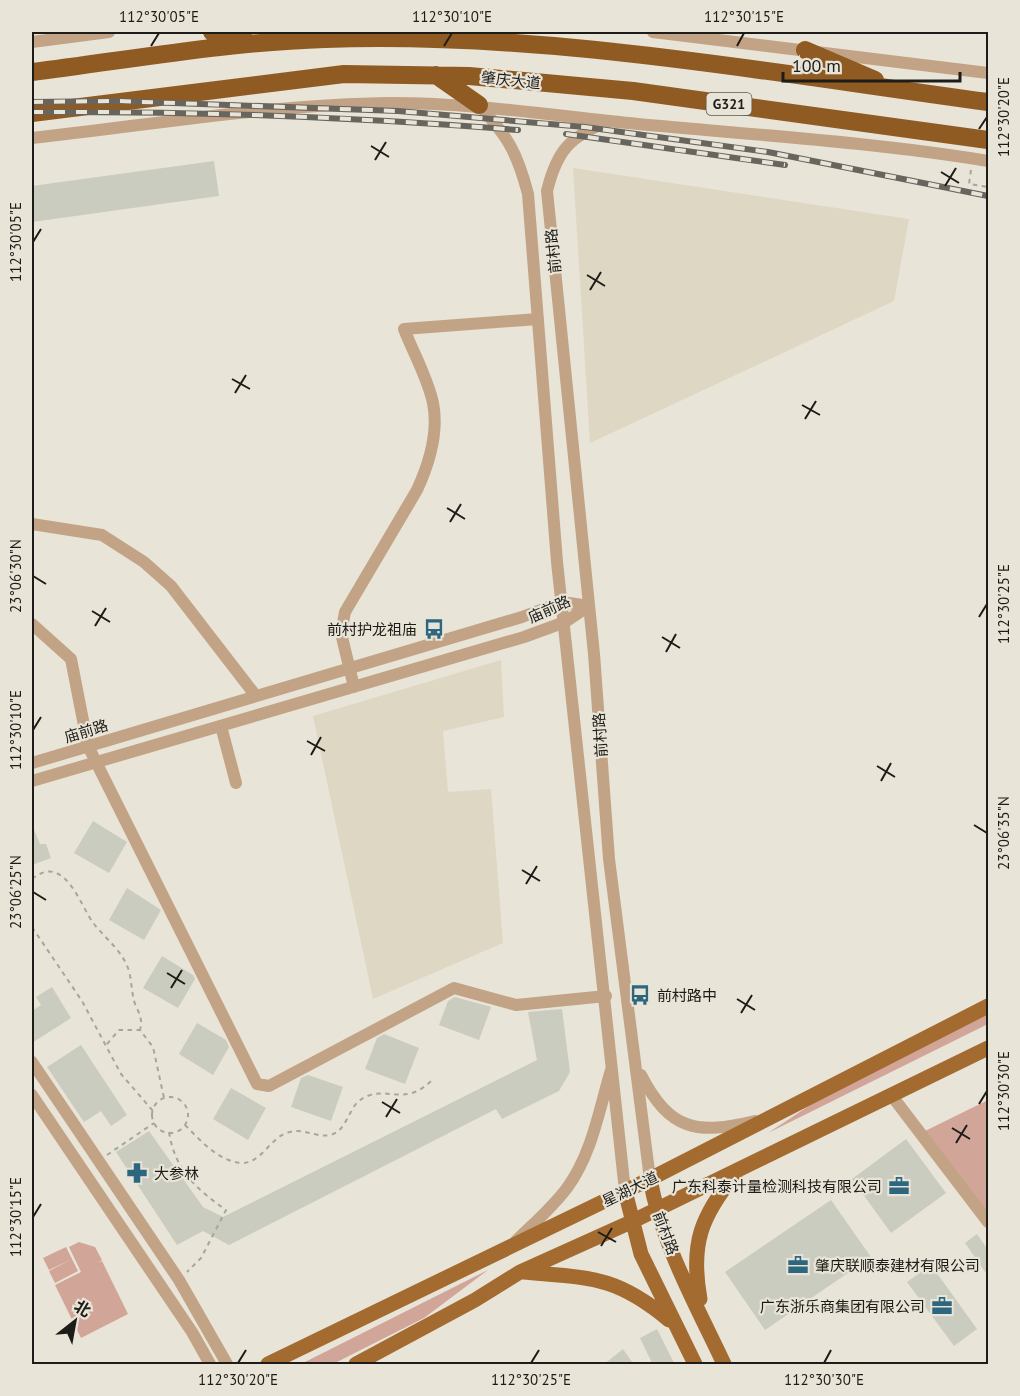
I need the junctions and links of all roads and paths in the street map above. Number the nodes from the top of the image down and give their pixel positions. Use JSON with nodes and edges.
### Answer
{"nodes":[{"id":1,"x":109,"y":32,"type":"edge"},
{"id":2,"x":212,"y":32,"type":"edge"},
{"id":3,"x":653,"y":32,"type":"edge"},
{"id":4,"x":442,"y":36,"type":"edge"},
{"id":5,"x":32,"y":42,"type":"edge"},
{"id":6,"x":472,"y":42,"type":"junction"},
{"id":7,"x":253,"y":44,"type":"junction"},
{"id":8,"x":805,"y":50,"type":"junction"},
{"id":9,"x":32,"y":72,"type":"edge"},
{"id":10,"x":988,"y":73,"type":"edge"},
{"id":11,"x":436,"y":75,"type":"junction"},
{"id":12,"x":470,"y":76,"type":"junction"},
{"id":13,"x":896,"y":89,"type":"junction"},
{"id":14,"x":988,"y":102,"type":"edge"},
{"id":15,"x":479,"y":105,"type":"junction"},
{"id":16,"x":32,"y":113,"type":"edge"},
{"id":17,"x":610,"y":121,"type":"junction"},
{"id":18,"x":32,"y":138,"type":"edge"},
{"id":19,"x":988,"y":140,"type":"edge"},
{"id":20,"x":988,"y":161,"type":"edge"},
{"id":21,"x":969,"y":184,"type":"dead end"},
{"id":22,"x":988,"y":187,"type":"edge"},
{"id":23,"x":538,"y":319,"type":"junction"},
{"id":24,"x":32,"y":524,"type":"edge"},
{"id":25,"x":562,"y":602,"type":"junction"},
{"id":26,"x":589,"y":606,"type":"junction"},
{"id":27,"x":565,"y":622,"type":"junction"},
{"id":28,"x":32,"y":624,"type":"edge"},
{"id":29,"x":349,"y":668,"type":"junction"},
{"id":30,"x":354,"y":687,"type":"junction"},
{"id":31,"x":256,"y":696,"type":"junction"},
{"id":32,"x":221,"y":726,"type":"junction"},
{"id":33,"x":88,"y":746,"type":"junction"},
{"id":34,"x":96,"y":762,"type":"junction"},
{"id":35,"x":32,"y":763,"type":"edge"},
{"id":36,"x":32,"y":781,"type":"edge"},
{"id":37,"x":236,"y":783,"type":"dead end"},
{"id":38,"x":32,"y":879,"type":"edge"},
{"id":39,"x":32,"y":927,"type":"edge"},
{"id":40,"x":606,"y":996,"type":"junction"},
{"id":41,"x":988,"y":1006,"type":"edge"},
{"id":42,"x":140,"y":1030,"type":"junction"},
{"id":43,"x":107,"y":1044,"type":"junction"},
{"id":44,"x":988,"y":1048,"type":"edge"},
{"id":45,"x":32,"y":1062,"type":"edge"},
{"id":46,"x":613,"y":1063,"type":"junction"},
{"id":47,"x":636,"y":1066,"type":"junction"},
{"id":48,"x":434,"y":1078,"type":"dead end"},
{"id":49,"x":32,"y":1095,"type":"edge"},
{"id":50,"x":892,"y":1096,"type":"junction"},
{"id":51,"x":164,"y":1098,"type":"junction"},
{"id":52,"x":153,"y":1111,"type":"junction"},
{"id":53,"x":768,"y":1118,"type":"junction"},
{"id":54,"x":154,"y":1123,"type":"junction"},
{"id":55,"x":185,"y":1125,"type":"junction"},
{"id":56,"x":169,"y":1132,"type":"junction"},
{"id":57,"x":98,"y":1161,"type":"junction"},
{"id":58,"x":740,"y":1168,"type":"junction"},
{"id":59,"x":650,"y":1179,"type":"junction"},
{"id":60,"x":625,"y":1191,"type":"junction"},
{"id":61,"x":656,"y":1209,"type":"junction"},
{"id":62,"x":631,"y":1222,"type":"junction"},
{"id":63,"x":988,"y":1222,"type":"edge"},
{"id":64,"x":511,"y":1246,"type":"junction"},
{"id":65,"x":520,"y":1272,"type":"junction"},
{"id":66,"x":179,"y":1280,"type":"junction"},
{"id":67,"x":704,"y":1320,"type":"junction"},
{"id":68,"x":673,"y":1323,"type":"junction"},
{"id":69,"x":210,"y":1365,"type":"edge"},
{"id":70,"x":227,"y":1365,"type":"edge"},
{"id":71,"x":268,"y":1365,"type":"edge"},
{"id":72,"x":356,"y":1365,"type":"edge"},
{"id":73,"x":695,"y":1365,"type":"edge"},
{"id":74,"x":724,"y":1365,"type":"edge"}],
"edges":[{"from":1,"to":5,"type":"street"},
{"from":2,"to":7,"type":"highway"},
{"from":3,"to":8,"type":"street"},
{"from":4,"to":6,"type":"highway","number":"G321"},
{"from":4,"to":7,"type":"highway","number":"G321"},
{"from":6,"to":12,"type":"highway"},
{"from":6,"to":13,"type":"highway","number":"G321"},
{"from":7,"to":9,"type":"highway","number":"G321"},
{"from":8,"to":10,"type":"street"},
{"from":8,"to":13,"type":"highway"},
{"from":11,"to":12,"type":"highway","name":"肇庆大道","number":"G321"},
{"from":11,"to":15,"type":"highway"},
{"from":11,"to":16,"type":"highway","name":"肇庆大道","number":"G321"},
{"from":12,"to":19,"type":"highway","name":"肇庆大道","number":"G321"},
{"from":13,"to":14,"type":"highway","number":"G321"},
{"from":15,"to":17,"type":"street"},
{"from":15,"to":18,"type":"street"},
{"from":15,"to":23,"type":"street","name":"前村路"},
{"from":17,"to":20,"type":"street"},
{"from":17,"to":26,"type":"street","name":"前村路"},
{"from":21,"to":22,"type":"path"},
{"from":23,"to":25,"type":"street","name":"前村路"},
{"from":23,"to":29,"type":"street"},
{"from":24,"to":31,"type":"street"},
{"from":25,"to":26,"type":"street","name":"庙前路"},
{"from":25,"to":27,"type":"street","name":"前村路"},
{"from":25,"to":29,"type":"street","name":"庙前路"},
{"from":26,"to":27,"type":"street","name":"庙前路"},
{"from":26,"to":47,"type":"street","name":"前村路"},
{"from":27,"to":30,"type":"street","name":"庙前路"},
{"from":27,"to":40,"type":"street","name":"前村路"},
{"from":28,"to":33,"type":"street"},
{"from":29,"to":30,"type":"street"},
{"from":29,"to":31,"type":"street","name":"庙前路"},
{"from":30,"to":32,"type":"street","name":"庙前路"},
{"from":31,"to":33,"type":"street","name":"庙前路"},
{"from":32,"to":34,"type":"street","name":"庙前路"},
{"from":32,"to":37,"type":"street"},
{"from":33,"to":34,"type":"street"},
{"from":33,"to":35,"type":"street","name":"庙前路"},
{"from":34,"to":36,"type":"street","name":"庙前路"},
{"from":34,"to":40,"type":"street"},
{"from":38,"to":42,"type":"path"},
{"from":39,"to":43,"type":"path"},
{"from":40,"to":46,"type":"street","name":"前村路"},
{"from":41,"to":53,"type":"main road","name":"星湖大道"},
{"from":42,"to":43,"type":"path"},
{"from":42,"to":51,"type":"path"},
{"from":43,"to":52,"type":"path"},
{"from":44,"to":50,"type":"main road","name":"星湖大道"},
{"from":45,"to":57,"type":"street"},
{"from":46,"to":60,"type":"street","name":"前村路"},
{"from":46,"to":64,"type":"street"},
{"from":47,"to":53,"type":"street"},
{"from":47,"to":59,"type":"street","name":"前村路"},
{"from":48,"to":55,"type":"path"},
{"from":49,"to":69,"type":"street"},
{"from":50,"to":58,"type":"main road","name":"星湖大道"},
{"from":50,"to":63,"type":"street"},
{"from":51,"to":52,"type":"path"},
{"from":51,"to":55,"type":"path"},
{"from":52,"to":54,"type":"path"},
{"from":53,"to":59,"type":"main road","name":"星湖大道"},
{"from":54,"to":56,"type":"path"},
{"from":54,"to":57,"type":"path"},
{"from":55,"to":56,"type":"path"},
{"from":56,"to":66,"type":"path"},
{"from":57,"to":66,"type":"street"},
{"from":58,"to":61,"type":"main road","name":"星湖大道"},
{"from":58,"to":67,"type":"main road"},
{"from":59,"to":60,"type":"main road","name":"星湖大道"},
{"from":59,"to":61,"type":"main road","name":"前村路"},
{"from":60,"to":62,"type":"main road","name":"前村路"},
{"from":60,"to":64,"type":"main road","name":"星湖大道"},
{"from":61,"to":62,"type":"main road","name":"星湖大道"},
{"from":61,"to":67,"type":"main road","name":"前村路"},
{"from":62,"to":65,"type":"main road","name":"星湖大道"},
{"from":62,"to":68,"type":"main road","name":"前村路"},
{"from":64,"to":71,"type":"main road","name":"星湖大道"},
{"from":65,"to":68,"type":"main road"},
{"from":65,"to":72,"type":"main road","name":"星湖大道"},
{"from":66,"to":70,"type":"street"},
{"from":67,"to":74,"type":"main road","name":"前村路"},
{"from":68,"to":73,"type":"main road","name":"前村路"}]}
